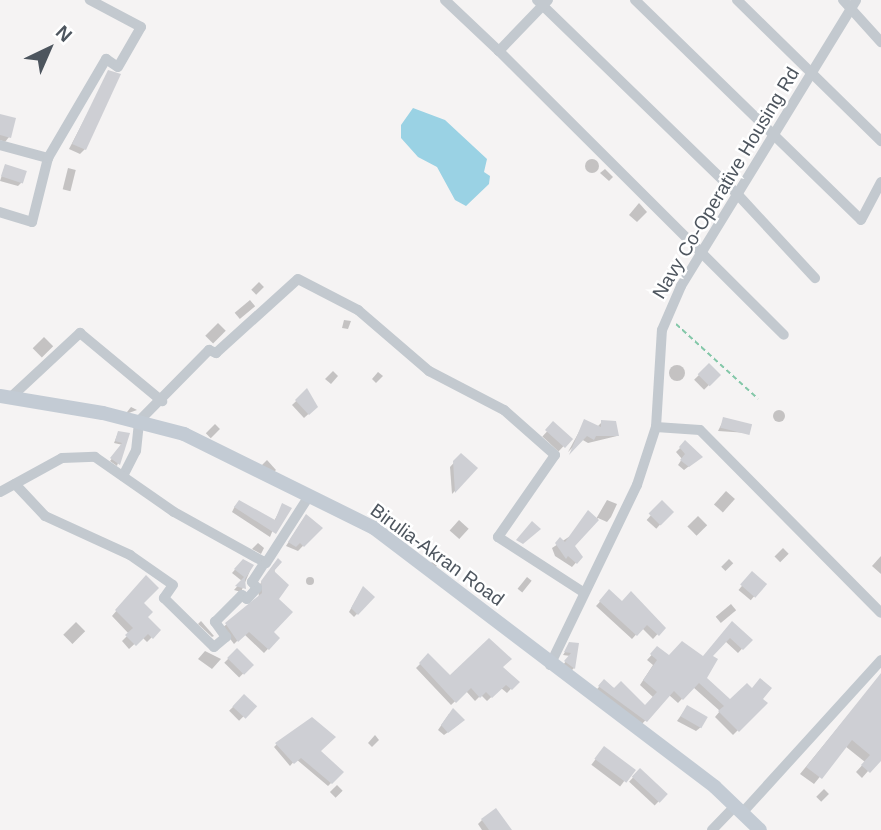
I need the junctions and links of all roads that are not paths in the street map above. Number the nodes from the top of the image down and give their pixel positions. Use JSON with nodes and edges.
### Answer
{"nodes":[{"id":1,"x":90,"y":0,"type":"edge"},
{"id":2,"x":444,"y":0,"type":"edge"},
{"id":3,"x":635,"y":0,"type":"edge"},
{"id":4,"x":737,"y":0,"type":"edge"},
{"id":5,"x":543,"y":2,"type":"edge"},
{"id":6,"x":850,"y":2,"type":"edge"},
{"id":7,"x":881,"y":42,"type":"edge"},
{"id":8,"x":499,"y":51,"type":"junction"},
{"id":9,"x":810,"y":74,"type":"junction"},
{"id":10,"x":774,"y":137,"type":"junction"},
{"id":11,"x":881,"y":141,"type":"edge"},
{"id":12,"x":0,"y":145,"type":"edge"},
{"id":13,"x":48,"y":158,"type":"junction"},
{"id":14,"x":881,"y":182,"type":"edge"},
{"id":15,"x":739,"y":196,"type":"junction"},
{"id":16,"x":0,"y":212,"type":"edge"},
{"id":17,"x":702,"y":254,"type":"junction"},
{"id":18,"x":816,"y":278,"type":"dead end"},
{"id":19,"x":784,"y":335,"type":"dead end"},
{"id":20,"x":5,"y":397,"type":"edge"},
{"id":21,"x":162,"y":401,"type":"junction"},
{"id":22,"x":139,"y":421,"type":"junction"},
{"id":23,"x":656,"y":427,"type":"junction"},
{"id":24,"x":124,"y":476,"type":"junction"},
{"id":25,"x":15,"y":484,"type":"junction"},
{"id":26,"x":0,"y":492,"type":"edge"},
{"id":27,"x":309,"y":496,"type":"junction"},
{"id":28,"x":265,"y":562,"type":"junction"},
{"id":29,"x":583,"y":592,"type":"junction"},
{"id":30,"x":881,"y":613,"type":"edge"},
{"id":31,"x":881,"y":660,"type":"edge"},
{"id":32,"x":550,"y":666,"type":"junction"},
{"id":33,"x":738,"y":809,"type":"junction"},
{"id":34,"x":712,"y":830,"type":"edge"},
{"id":35,"x":760,"y":830,"type":"edge"}],
"edges":[{"from":1,"to":13,"type":"street"},
{"from":2,"to":8,"type":"street"},
{"from":3,"to":10,"type":"street"},
{"from":4,"to":9,"type":"street"},
{"from":5,"to":8,"type":"street"},
{"from":5,"to":15,"type":"street"},
{"from":6,"to":7,"type":"street"},
{"from":6,"to":9,"type":"street","name":"Navy Co-Operative Housing Rd"},
{"from":8,"to":17,"type":"street"},
{"from":9,"to":10,"type":"street","name":"Navy Co-Operative Housing Rd"},
{"from":9,"to":11,"type":"street"},
{"from":10,"to":14,"type":"street"},
{"from":10,"to":15,"type":"street","name":"Navy Co-Operative Housing Rd"},
{"from":12,"to":13,"type":"street"},
{"from":13,"to":16,"type":"street"},
{"from":15,"to":17,"type":"street","name":"Navy Co-Operative Housing Rd"},
{"from":15,"to":18,"type":"street"},
{"from":17,"to":19,"type":"street"},
{"from":17,"to":23,"type":"street","name":"Navy Co-Operative Housing Rd"},
{"from":20,"to":21,"type":"street"},
{"from":20,"to":22,"type":"street","name":"Birulia-Akran Road"},
{"from":21,"to":22,"type":"street"},
{"from":21,"to":29,"type":"street"},
{"from":22,"to":24,"type":"street"},
{"from":22,"to":27,"type":"street","name":"Birulia-Akran Road"},
{"from":23,"to":29,"type":"street","name":"Navy Co-Operative Housing Rd"},
{"from":23,"to":30,"type":"street"},
{"from":24,"to":25,"type":"street"},
{"from":24,"to":28,"type":"street"},
{"from":25,"to":26,"type":"street"},
{"from":25,"to":28,"type":"street"},
{"from":27,"to":28,"type":"street"},
{"from":27,"to":32,"type":"street","name":"Birulia-Akran Road"},
{"from":29,"to":32,"type":"street","name":"Navy Co-Operative Housing Rd"},
{"from":31,"to":33,"type":"street"},
{"from":32,"to":33,"type":"street","name":"Birulia-Akran Road"},
{"from":33,"to":34,"type":"street"},
{"from":33,"to":35,"type":"street","name":"Birulia-Akran Road"}]}
